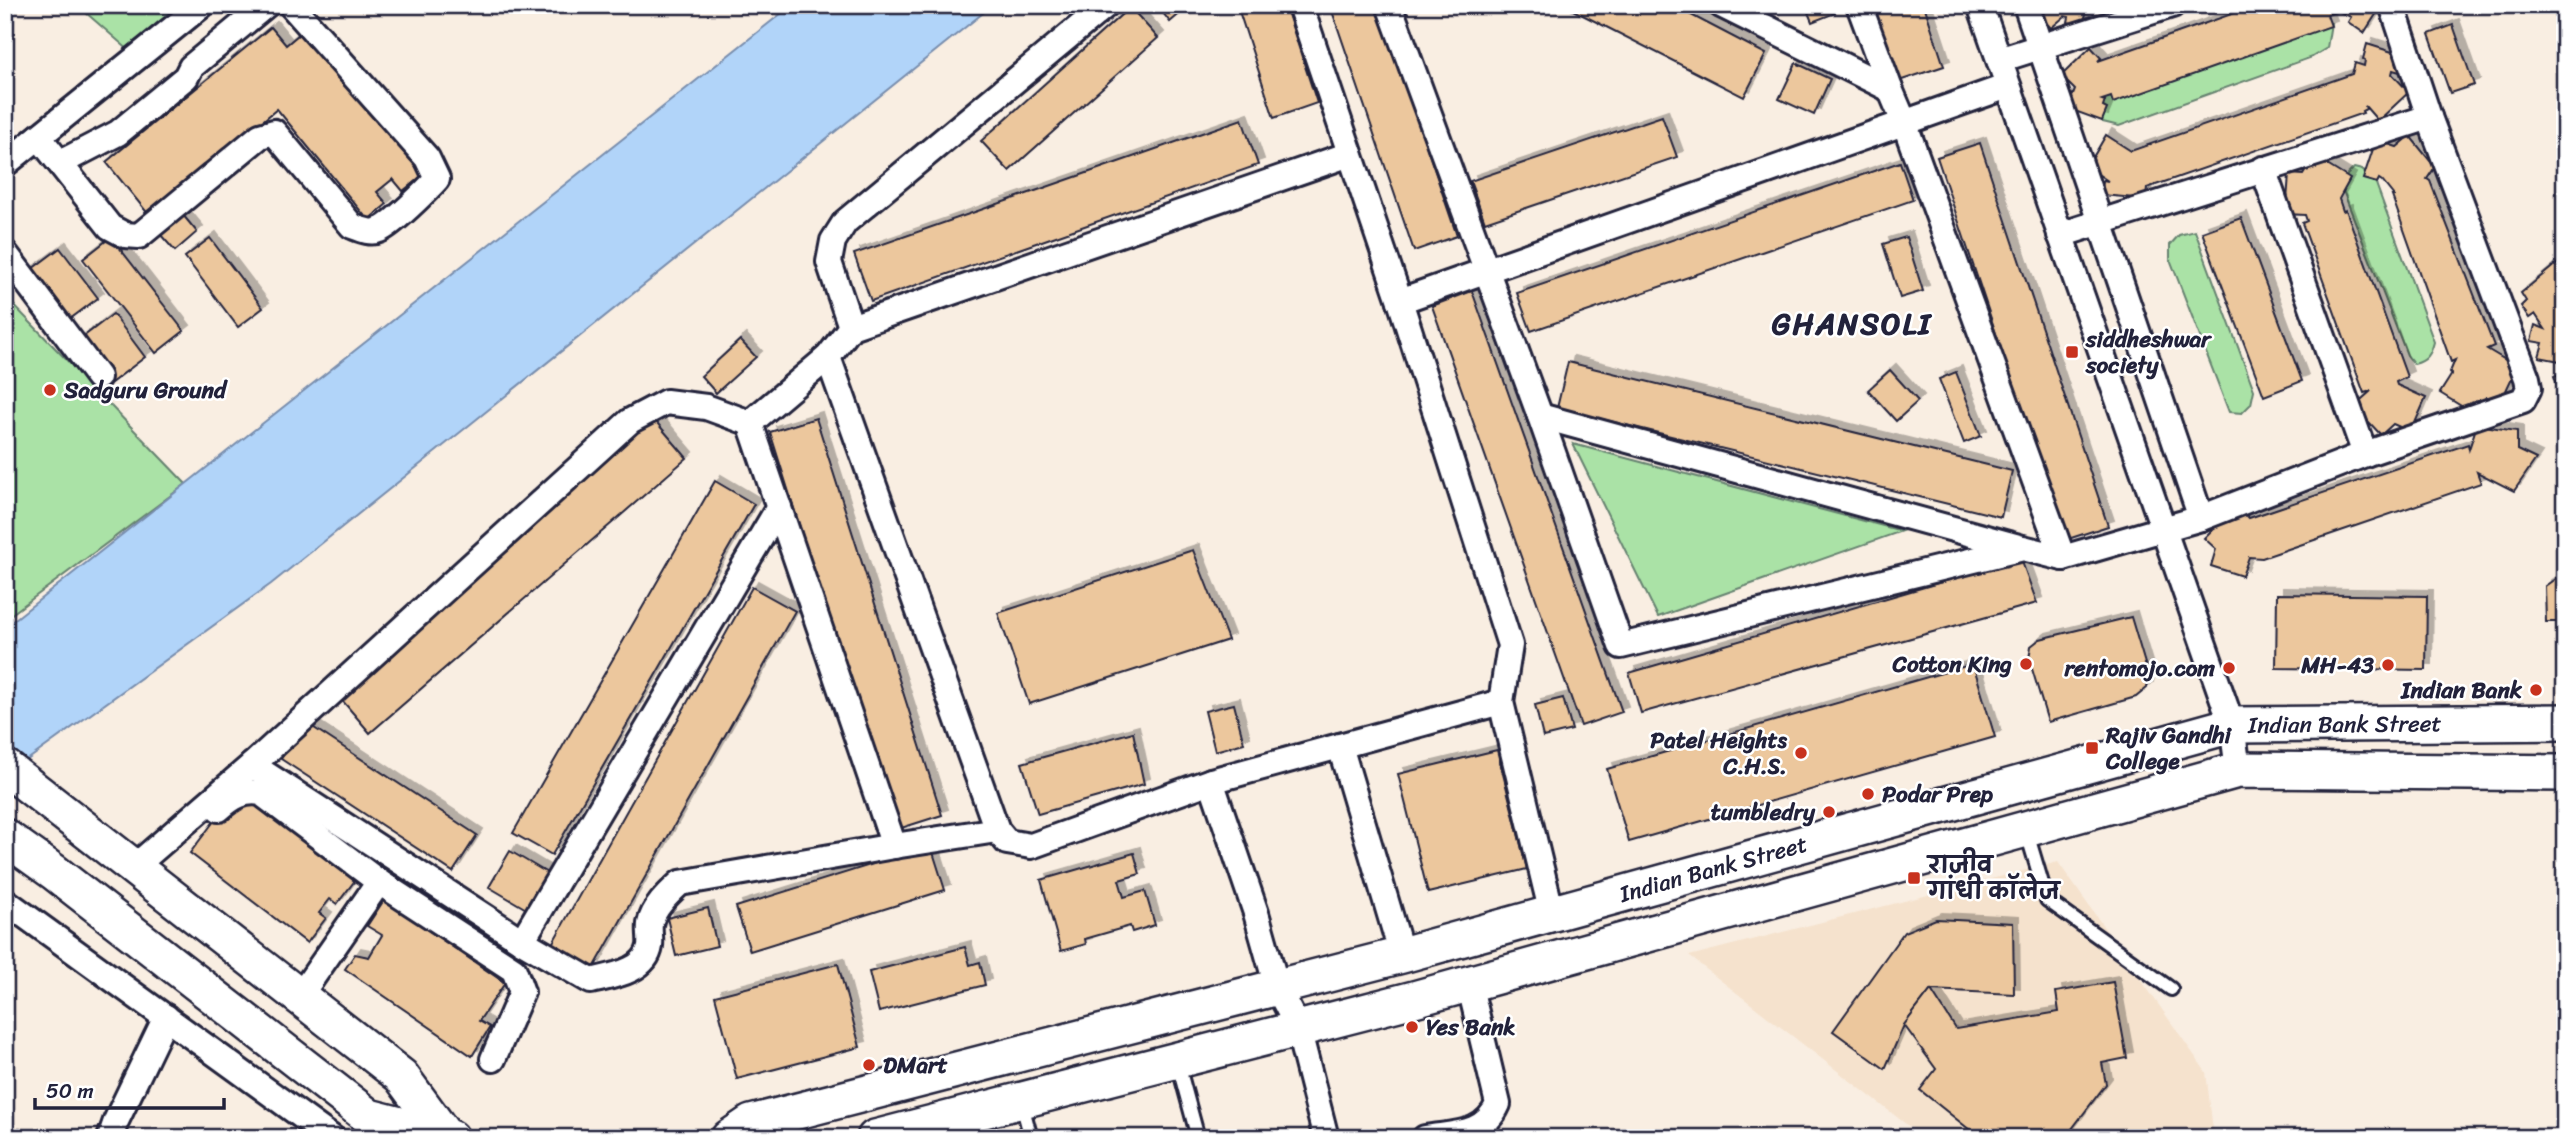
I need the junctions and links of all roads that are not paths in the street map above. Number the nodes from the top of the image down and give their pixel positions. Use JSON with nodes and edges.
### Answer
{"nodes":[{"id":1,"x":202,"y":5,"type":"edge"},
{"id":2,"x":266,"y":5,"type":"edge"},
{"id":3,"x":291,"y":5,"type":"edge"},
{"id":4,"x":1106,"y":5,"type":"edge"},
{"id":5,"x":1300,"y":5,"type":"edge"},
{"id":6,"x":1389,"y":5,"type":"edge"},
{"id":7,"x":1720,"y":5,"type":"edge"},
{"id":8,"x":1859,"y":5,"type":"edge"},
{"id":9,"x":1980,"y":5,"type":"edge"},
{"id":10,"x":2026,"y":5,"type":"edge"},
{"id":11,"x":2172,"y":5,"type":"edge"},
{"id":12,"x":2392,"y":5,"type":"edge"},
{"id":13,"x":2041,"y":46,"type":"junction"},
{"id":14,"x":1999,"y":60,"type":"junction"},
{"id":15,"x":2008,"y":86,"type":"junction"},
{"id":16,"x":1889,"y":89,"type":"junction"},
{"id":17,"x":2429,"y":117,"type":"junction"},
{"id":18,"x":1905,"y":122,"type":"junction"},
{"id":19,"x":39,"y":136,"type":"junction"},
{"id":20,"x":1350,"y":154,"type":"junction"},
{"id":21,"x":60,"y":163,"type":"junction"},
{"id":22,"x":5,"y":164,"type":"edge"},
{"id":23,"x":2263,"y":169,"type":"junction"},
{"id":24,"x":2100,"y":223,"type":"junction"},
{"id":25,"x":2060,"y":234,"type":"junction"},
{"id":26,"x":5,"y":253,"type":"edge"},
{"id":27,"x":1486,"y":270,"type":"junction"},
{"id":28,"x":1399,"y":301,"type":"junction"},
{"id":29,"x":851,"y":327,"type":"junction"},
{"id":30,"x":828,"y":357,"type":"junction"},
{"id":31,"x":98,"y":377,"type":"dead end"},
{"id":32,"x":1540,"y":416,"type":"junction"},
{"id":33,"x":750,"y":423,"type":"junction"},
{"id":34,"x":2365,"y":454,"type":"junction"},
{"id":35,"x":779,"y":507,"type":"junction"},
{"id":36,"x":2201,"y":518,"type":"junction"},
{"id":37,"x":2164,"y":529,"type":"junction"},
{"id":38,"x":2023,"y":548,"type":"junction"},
{"id":39,"x":2063,"y":558,"type":"junction"},
{"id":40,"x":1501,"y":702,"type":"junction"},
{"id":41,"x":2565,"y":722,"type":"edge"},
{"id":42,"x":2232,"y":725,"type":"junction"},
{"id":43,"x":1340,"y":746,"type":"junction"},
{"id":44,"x":252,"y":765,"type":"junction"},
{"id":45,"x":5,"y":767,"type":"edge"},
{"id":46,"x":2238,"y":770,"type":"junction"},
{"id":47,"x":2565,"y":773,"type":"edge"},
{"id":48,"x":1211,"y":781,"type":"junction"},
{"id":49,"x":198,"y":827,"type":"dead end"},
{"id":50,"x":997,"y":830,"type":"junction"},
{"id":51,"x":2026,"y":830,"type":"junction"},
{"id":52,"x":87,"y":833,"type":"junction"},
{"id":53,"x":5,"y":837,"type":"edge"},
{"id":54,"x":894,"y":846,"type":"junction"},
{"id":55,"x":133,"y":869,"type":"junction"},
{"id":56,"x":54,"y":872,"type":"junction"},
{"id":57,"x":379,"y":882,"type":"junction"},
{"id":58,"x":5,"y":901,"type":"edge"},
{"id":59,"x":1552,"y":914,"type":"junction"},
{"id":60,"x":522,"y":941,"type":"junction"},
{"id":61,"x":1402,"y":955,"type":"junction"},
{"id":62,"x":1469,"y":983,"type":"junction"},
{"id":63,"x":1276,"y":987,"type":"junction"},
{"id":64,"x":2171,"y":989,"type":"dead end"},
{"id":65,"x":299,"y":997,"type":"junction"},
{"id":66,"x":166,"y":1017,"type":"junction"},
{"id":67,"x":1298,"y":1028,"type":"junction"},
{"id":68,"x":493,"y":1059,"type":"dead end"},
{"id":69,"x":1177,"y":1060,"type":"junction"},
{"id":70,"x":1021,"y":1100,"type":"junction"},
{"id":71,"x":446,"y":1137,"type":"edge"},
{"id":72,"x":110,"y":1138,"type":"edge"},
{"id":73,"x":332,"y":1138,"type":"edge"},
{"id":74,"x":729,"y":1138,"type":"edge"},
{"id":75,"x":875,"y":1138,"type":"edge"},
{"id":76,"x":1031,"y":1138,"type":"edge"},
{"id":77,"x":1198,"y":1138,"type":"edge"},
{"id":78,"x":1326,"y":1138,"type":"edge"},
{"id":79,"x":1425,"y":1138,"type":"edge"}],
"edges":[{"from":1,"to":19,"type":"street"},
{"from":2,"to":21,"type":"street"},
{"from":3,"to":21,"type":"street"},
{"from":4,"to":29,"type":"street"},
{"from":5,"to":20,"type":"street"},
{"from":6,"to":27,"type":"street"},
{"from":7,"to":16,"type":"street"},
{"from":8,"to":16,"type":"street"},
{"from":9,"to":14,"type":"street"},
{"from":10,"to":13,"type":"street"},
{"from":11,"to":13,"type":"street"},
{"from":12,"to":17,"type":"street"},
{"from":13,"to":14,"type":"street"},
{"from":13,"to":24,"type":"street"},
{"from":14,"to":15,"type":"street"},
{"from":15,"to":18,"type":"street"},
{"from":15,"to":25,"type":"street"},
{"from":16,"to":18,"type":"street"},
{"from":17,"to":23,"type":"street"},
{"from":17,"to":34,"type":"street"},
{"from":18,"to":27,"type":"street"},
{"from":18,"to":39,"type":"street"},
{"from":19,"to":21,"type":"street"},
{"from":19,"to":22,"type":"street"},
{"from":20,"to":28,"type":"street"},
{"from":20,"to":29,"type":"street"},
{"from":23,"to":24,"type":"street"},
{"from":23,"to":34,"type":"street"},
{"from":24,"to":25,"type":"street"},
{"from":24,"to":36,"type":"street"},
{"from":25,"to":37,"type":"street"},
{"from":26,"to":31,"type":"street"},
{"from":27,"to":28,"type":"street"},
{"from":27,"to":32,"type":"street"},
{"from":28,"to":40,"type":"street"},
{"from":29,"to":30,"type":"street"},
{"from":30,"to":33,"type":"street"},
{"from":30,"to":50,"type":"street"},
{"from":32,"to":38,"type":"street"},
{"from":32,"to":38,"type":"street"},
{"from":33,"to":35,"type":"street"},
{"from":33,"to":44,"type":"street"},
{"from":34,"to":36,"type":"street"},
{"from":35,"to":54,"type":"street"},
{"from":35,"to":60,"type":"street"},
{"from":36,"to":37,"type":"street"},
{"from":37,"to":39,"type":"street"},
{"from":37,"to":42,"type":"street"},
{"from":38,"to":39,"type":"street"},
{"from":40,"to":43,"type":"street"},
{"from":40,"to":59,"type":"street"},
{"from":41,"to":42,"type":"street","name":"Indian Bank Street"},
{"from":42,"to":46,"type":"street"},
{"from":42,"to":59,"type":"street","name":"Indian Bank Street"},
{"from":43,"to":48,"type":"street"},
{"from":43,"to":61,"type":"street"},
{"from":44,"to":55,"type":"street"},
{"from":44,"to":60,"type":"street"},
{"from":45,"to":52,"type":"street"},
{"from":46,"to":47,"type":"street","name":"Indian Bank Street"},
{"from":46,"to":51,"type":"street","name":"Indian Bank Street"},
{"from":48,"to":50,"type":"street"},
{"from":48,"to":63,"type":"street"},
{"from":49,"to":57,"type":"street"},
{"from":50,"to":54,"type":"street"},
{"from":51,"to":62,"type":"street","name":"Indian Bank Street"},
{"from":51,"to":64,"type":"lane"},
{"from":52,"to":55,"type":"street"},
{"from":52,"to":56,"type":"street"},
{"from":53,"to":56,"type":"street"},
{"from":54,"to":60,"type":"street"},
{"from":55,"to":65,"type":"street"},
{"from":56,"to":71,"type":"street"},
{"from":57,"to":65,"type":"street"},
{"from":57,"to":68,"type":"street"},
{"from":58,"to":66,"type":"street"},
{"from":59,"to":61,"type":"street","name":"Indian Bank Street"},
{"from":61,"to":63,"type":"street","name":"Indian Bank Street"},
{"from":62,"to":67,"type":"street","name":"Indian Bank Street"},
{"from":62,"to":79,"type":"street"},
{"from":63,"to":67,"type":"street"},
{"from":63,"to":74,"type":"street","name":"Indian Bank Street"},
{"from":65,"to":71,"type":"street"},
{"from":66,"to":72,"type":"street"},
{"from":66,"to":73,"type":"street"},
{"from":67,"to":69,"type":"street","name":"Indian Bank Street"},
{"from":67,"to":78,"type":"street"},
{"from":69,"to":70,"type":"street","name":"Indian Bank Street"},
{"from":69,"to":77,"type":"lane"},
{"from":70,"to":75,"type":"street","name":"Indian Bank Street"},
{"from":70,"to":76,"type":"lane"}]}
